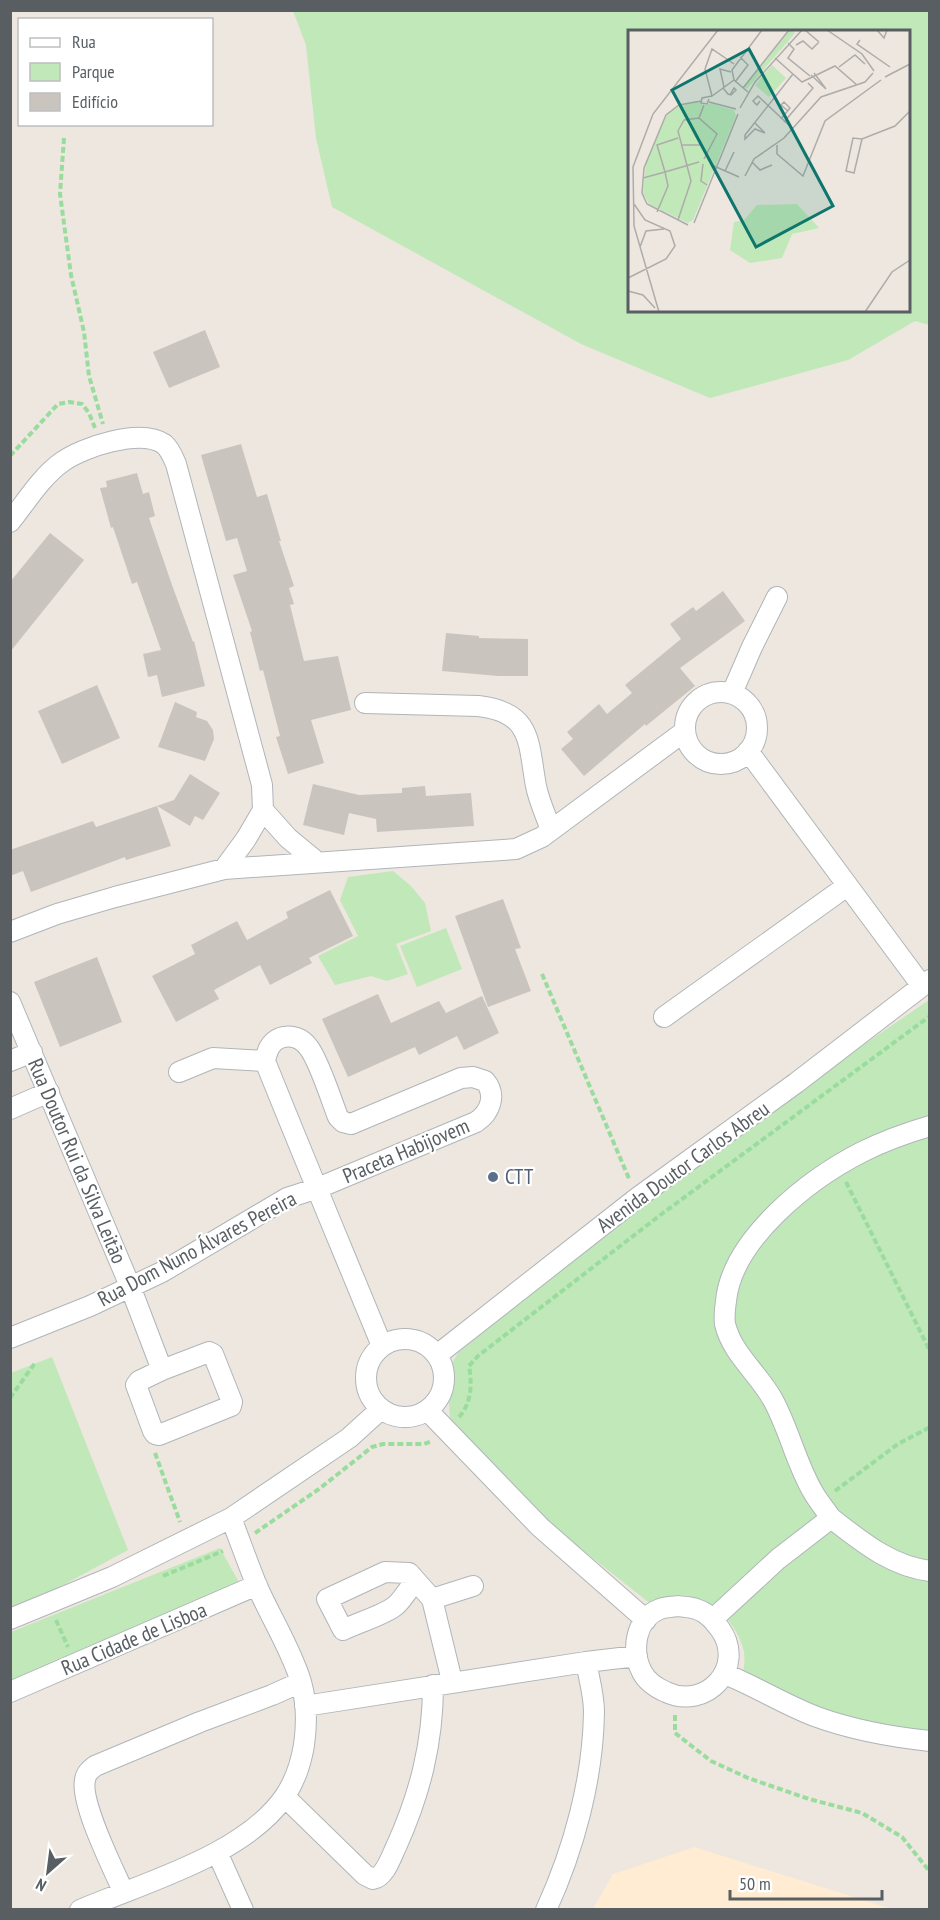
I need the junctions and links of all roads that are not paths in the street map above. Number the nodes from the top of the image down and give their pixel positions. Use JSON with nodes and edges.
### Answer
{"nodes":[{"id":1,"x":10,"y":522,"type":"edge"},
{"id":2,"x":777,"y":597,"type":"dead end"},
{"id":3,"x":732,"y":693,"type":"junction"},
{"id":4,"x":365,"y":703,"type":"dead end"},
{"id":5,"x":685,"y":732,"type":"junction"},
{"id":6,"x":748,"y":751,"type":"junction"},
{"id":7,"x":263,"y":810,"type":"junction"},
{"id":8,"x":551,"y":830,"type":"junction"},
{"id":9,"x":317,"y":862,"type":"junction"},
{"id":10,"x":224,"y":869,"type":"junction"},
{"id":11,"x":847,"y":885,"type":"junction"},
{"id":12,"x":10,"y":932,"type":"edge"},
{"id":13,"x":926,"y":983,"type":"edge"},
{"id":14,"x":10,"y":1002,"type":"edge"},
{"id":15,"x":664,"y":1017,"type":"dead end"},
{"id":16,"x":32,"y":1052,"type":"junction"},
{"id":17,"x":10,"y":1061,"type":"edge"},
{"id":18,"x":265,"y":1061,"type":"junction"},
{"id":19,"x":179,"y":1071,"type":"dead end"},
{"id":20,"x":49,"y":1092,"type":"junction"},
{"id":21,"x":10,"y":1109,"type":"edge"},
{"id":22,"x":930,"y":1126,"type":"edge"},
{"id":23,"x":318,"y":1188,"type":"junction"},
{"id":24,"x":130,"y":1286,"type":"junction"},
{"id":25,"x":10,"y":1338,"type":"edge"},
{"id":26,"x":382,"y":1346,"type":"junction"},
{"id":27,"x":437,"y":1355,"type":"junction"},
{"id":28,"x":162,"y":1370,"type":"junction"},
{"id":29,"x":381,"y":1409,"type":"junction"},
{"id":30,"x":428,"y":1411,"type":"junction"},
{"id":31,"x":825,"y":1510,"type":"junction"},
{"id":32,"x":231,"y":1518,"type":"junction"},
{"id":33,"x":930,"y":1571,"type":"edge"},
{"id":34,"x":417,"y":1582,"type":"dead end"},
{"id":35,"x":257,"y":1585,"type":"junction"},
{"id":36,"x":473,"y":1586,"type":"dead end"},
{"id":37,"x":432,"y":1599,"type":"junction"},
{"id":38,"x":10,"y":1619,"type":"edge"},
{"id":39,"x":713,"y":1619,"type":"junction"},
{"id":40,"x":646,"y":1620,"type":"junction"},
{"id":41,"x":637,"y":1656,"type":"junction"},
{"id":42,"x":586,"y":1662,"type":"junction"},
{"id":43,"x":725,"y":1674,"type":"junction"},
{"id":44,"x":301,"y":1682,"type":"junction"},
{"id":45,"x":442,"y":1683,"type":"junction"},
{"id":46,"x":10,"y":1692,"type":"edge"},
{"id":47,"x":305,"y":1706,"type":"junction"},
{"id":48,"x":930,"y":1741,"type":"edge"},
{"id":49,"x":285,"y":1797,"type":"junction"},
{"id":50,"x":217,"y":1852,"type":"junction"},
{"id":51,"x":123,"y":1891,"type":"junction"},
{"id":52,"x":80,"y":1910,"type":"edge"},
{"id":53,"x":243,"y":1910,"type":"edge"},
{"id":54,"x":546,"y":1910,"type":"edge"}],
"edges":[{"from":1,"to":7,"type":"street"},
{"from":2,"to":3,"type":"street"},
{"from":3,"to":5,"type":"street"},
{"from":3,"to":6,"type":"street"},
{"from":4,"to":8,"type":"street"},
{"from":5,"to":6,"type":"street"},
{"from":5,"to":8,"type":"street"},
{"from":6,"to":11,"type":"street"},
{"from":7,"to":9,"type":"street"},
{"from":7,"to":10,"type":"street"},
{"from":8,"to":9,"type":"street"},
{"from":9,"to":10,"type":"street"},
{"from":10,"to":12,"type":"street"},
{"from":11,"to":13,"type":"street"},
{"from":11,"to":15,"type":"street"},
{"from":13,"to":27,"type":"street","name":"Avenida Doutor Carlos Abreu"},
{"from":14,"to":16,"type":"street","name":"Rua Doutor Rui da Silva Leitão"},
{"from":16,"to":17,"type":"street"},
{"from":16,"to":20,"type":"street","name":"Rua Doutor Rui da Silva Leitão"},
{"from":18,"to":19,"type":"street"},
{"from":18,"to":23,"type":"street"},
{"from":18,"to":23,"type":"street","name":"Praceta Habijovem"},
{"from":20,"to":21,"type":"street"},
{"from":20,"to":24,"type":"street","name":"Rua Doutor Rui da Silva Leitão"},
{"from":22,"to":31,"type":"street"},
{"from":23,"to":24,"type":"street","name":"Rua Dom Nuno Álvares Pereira"},
{"from":23,"to":26,"type":"street"},
{"from":24,"to":25,"type":"street","name":"Rua Dom Nuno Álvares Pereira"},
{"from":24,"to":28,"type":"street","name":"Rua Doutor Rui da Silva Leitão"},
{"from":26,"to":27,"type":"street"},
{"from":26,"to":29,"type":"street"},
{"from":27,"to":30,"type":"street"},
{"from":28,"to":28,"type":"street"},
{"from":29,"to":30,"type":"street"},
{"from":29,"to":32,"type":"street"},
{"from":30,"to":40,"type":"street"},
{"from":31,"to":33,"type":"street"},
{"from":31,"to":39,"type":"street"},
{"from":32,"to":35,"type":"street"},
{"from":32,"to":38,"type":"street"},
{"from":34,"to":37,"type":"street"},
{"from":35,"to":44,"type":"street"},
{"from":35,"to":46,"type":"street","name":"Rua Cidade de Lisboa"},
{"from":36,"to":37,"type":"street"},
{"from":37,"to":45,"type":"street"},
{"from":39,"to":40,"type":"street"},
{"from":39,"to":43,"type":"street"},
{"from":40,"to":41,"type":"street"},
{"from":41,"to":42,"type":"street"},
{"from":41,"to":43,"type":"street"},
{"from":42,"to":45,"type":"street"},
{"from":42,"to":54,"type":"street"},
{"from":43,"to":48,"type":"street"},
{"from":44,"to":47,"type":"street"},
{"from":44,"to":51,"type":"street"},
{"from":45,"to":47,"type":"street"},
{"from":45,"to":49,"type":"street"},
{"from":47,"to":49,"type":"street"},
{"from":49,"to":50,"type":"street"},
{"from":50,"to":51,"type":"street"},
{"from":50,"to":53,"type":"street"},
{"from":51,"to":52,"type":"street"}]}
